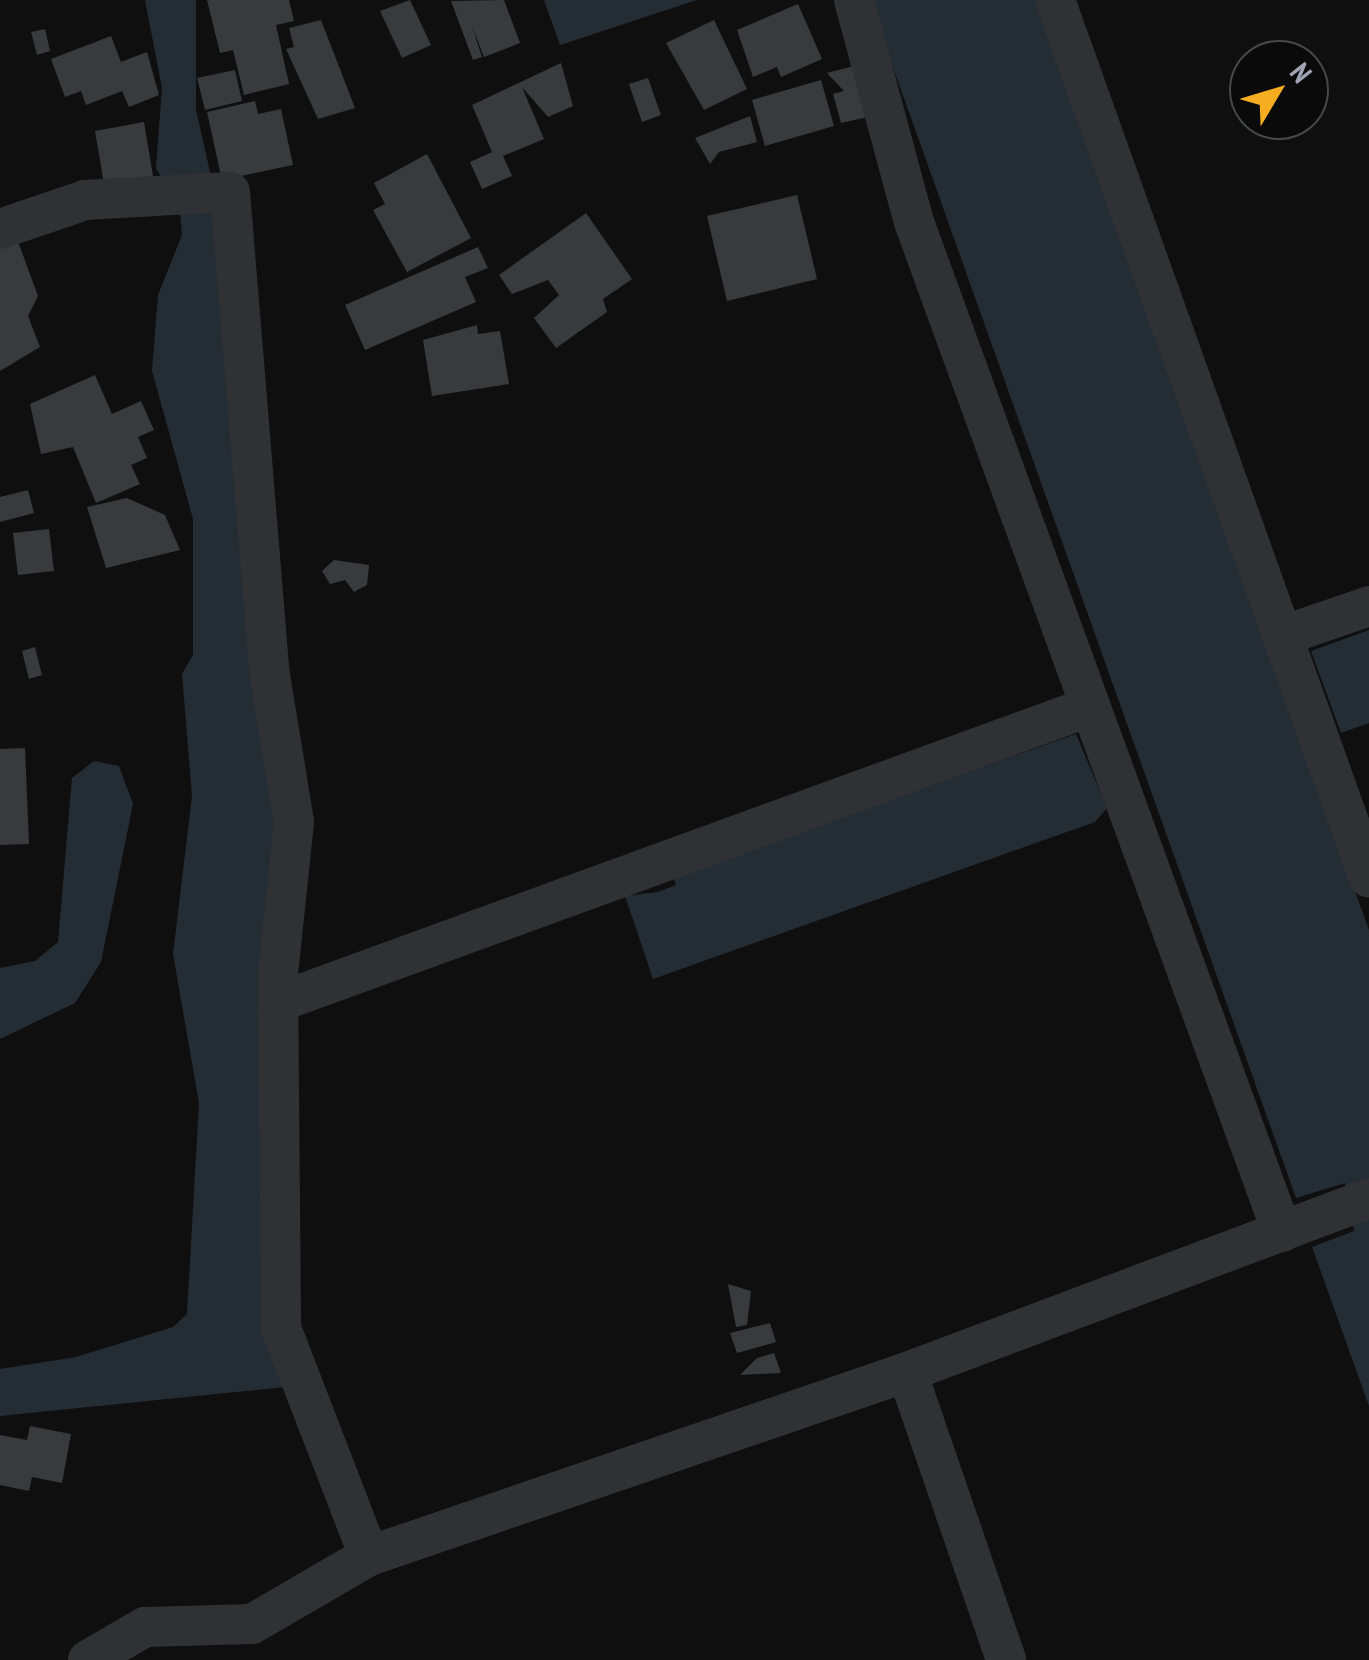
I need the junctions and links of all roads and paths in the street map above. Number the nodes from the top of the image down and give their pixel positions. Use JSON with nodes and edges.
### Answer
{"nodes":[{"id":1,"x":854,"y":0,"type":"edge"},
{"id":2,"x":1055,"y":0,"type":"edge"},
{"id":3,"x":0,"y":229,"type":"edge"},
{"id":4,"x":1369,"y":606,"type":"edge"},
{"id":5,"x":1282,"y":636,"type":"junction"},
{"id":6,"x":1089,"y":707,"type":"junction"},
{"id":7,"x":1369,"y":878,"type":"edge"},
{"id":8,"x":280,"y":1002,"type":"junction"},
{"id":9,"x":1369,"y":1198,"type":"edge"},
{"id":10,"x":1292,"y":1226,"type":"junction"},
{"id":11,"x":907,"y":1372,"type":"junction"},
{"id":12,"x":369,"y":1556,"type":"junction"},
{"id":13,"x":88,"y":1660,"type":"edge"},
{"id":14,"x":1006,"y":1660,"type":"edge"}],
"edges":[{"from":1,"to":6,"type":"street"},
{"from":2,"to":5,"type":"street"},
{"from":3,"to":8,"type":"street"},
{"from":4,"to":5,"type":"street"},
{"from":5,"to":7,"type":"street"},
{"from":6,"to":8,"type":"street"},
{"from":6,"to":10,"type":"street"},
{"from":8,"to":12,"type":"street"},
{"from":9,"to":10,"type":"street"},
{"from":10,"to":11,"type":"street"},
{"from":11,"to":12,"type":"street"},
{"from":11,"to":14,"type":"street"},
{"from":12,"to":13,"type":"street"}]}
